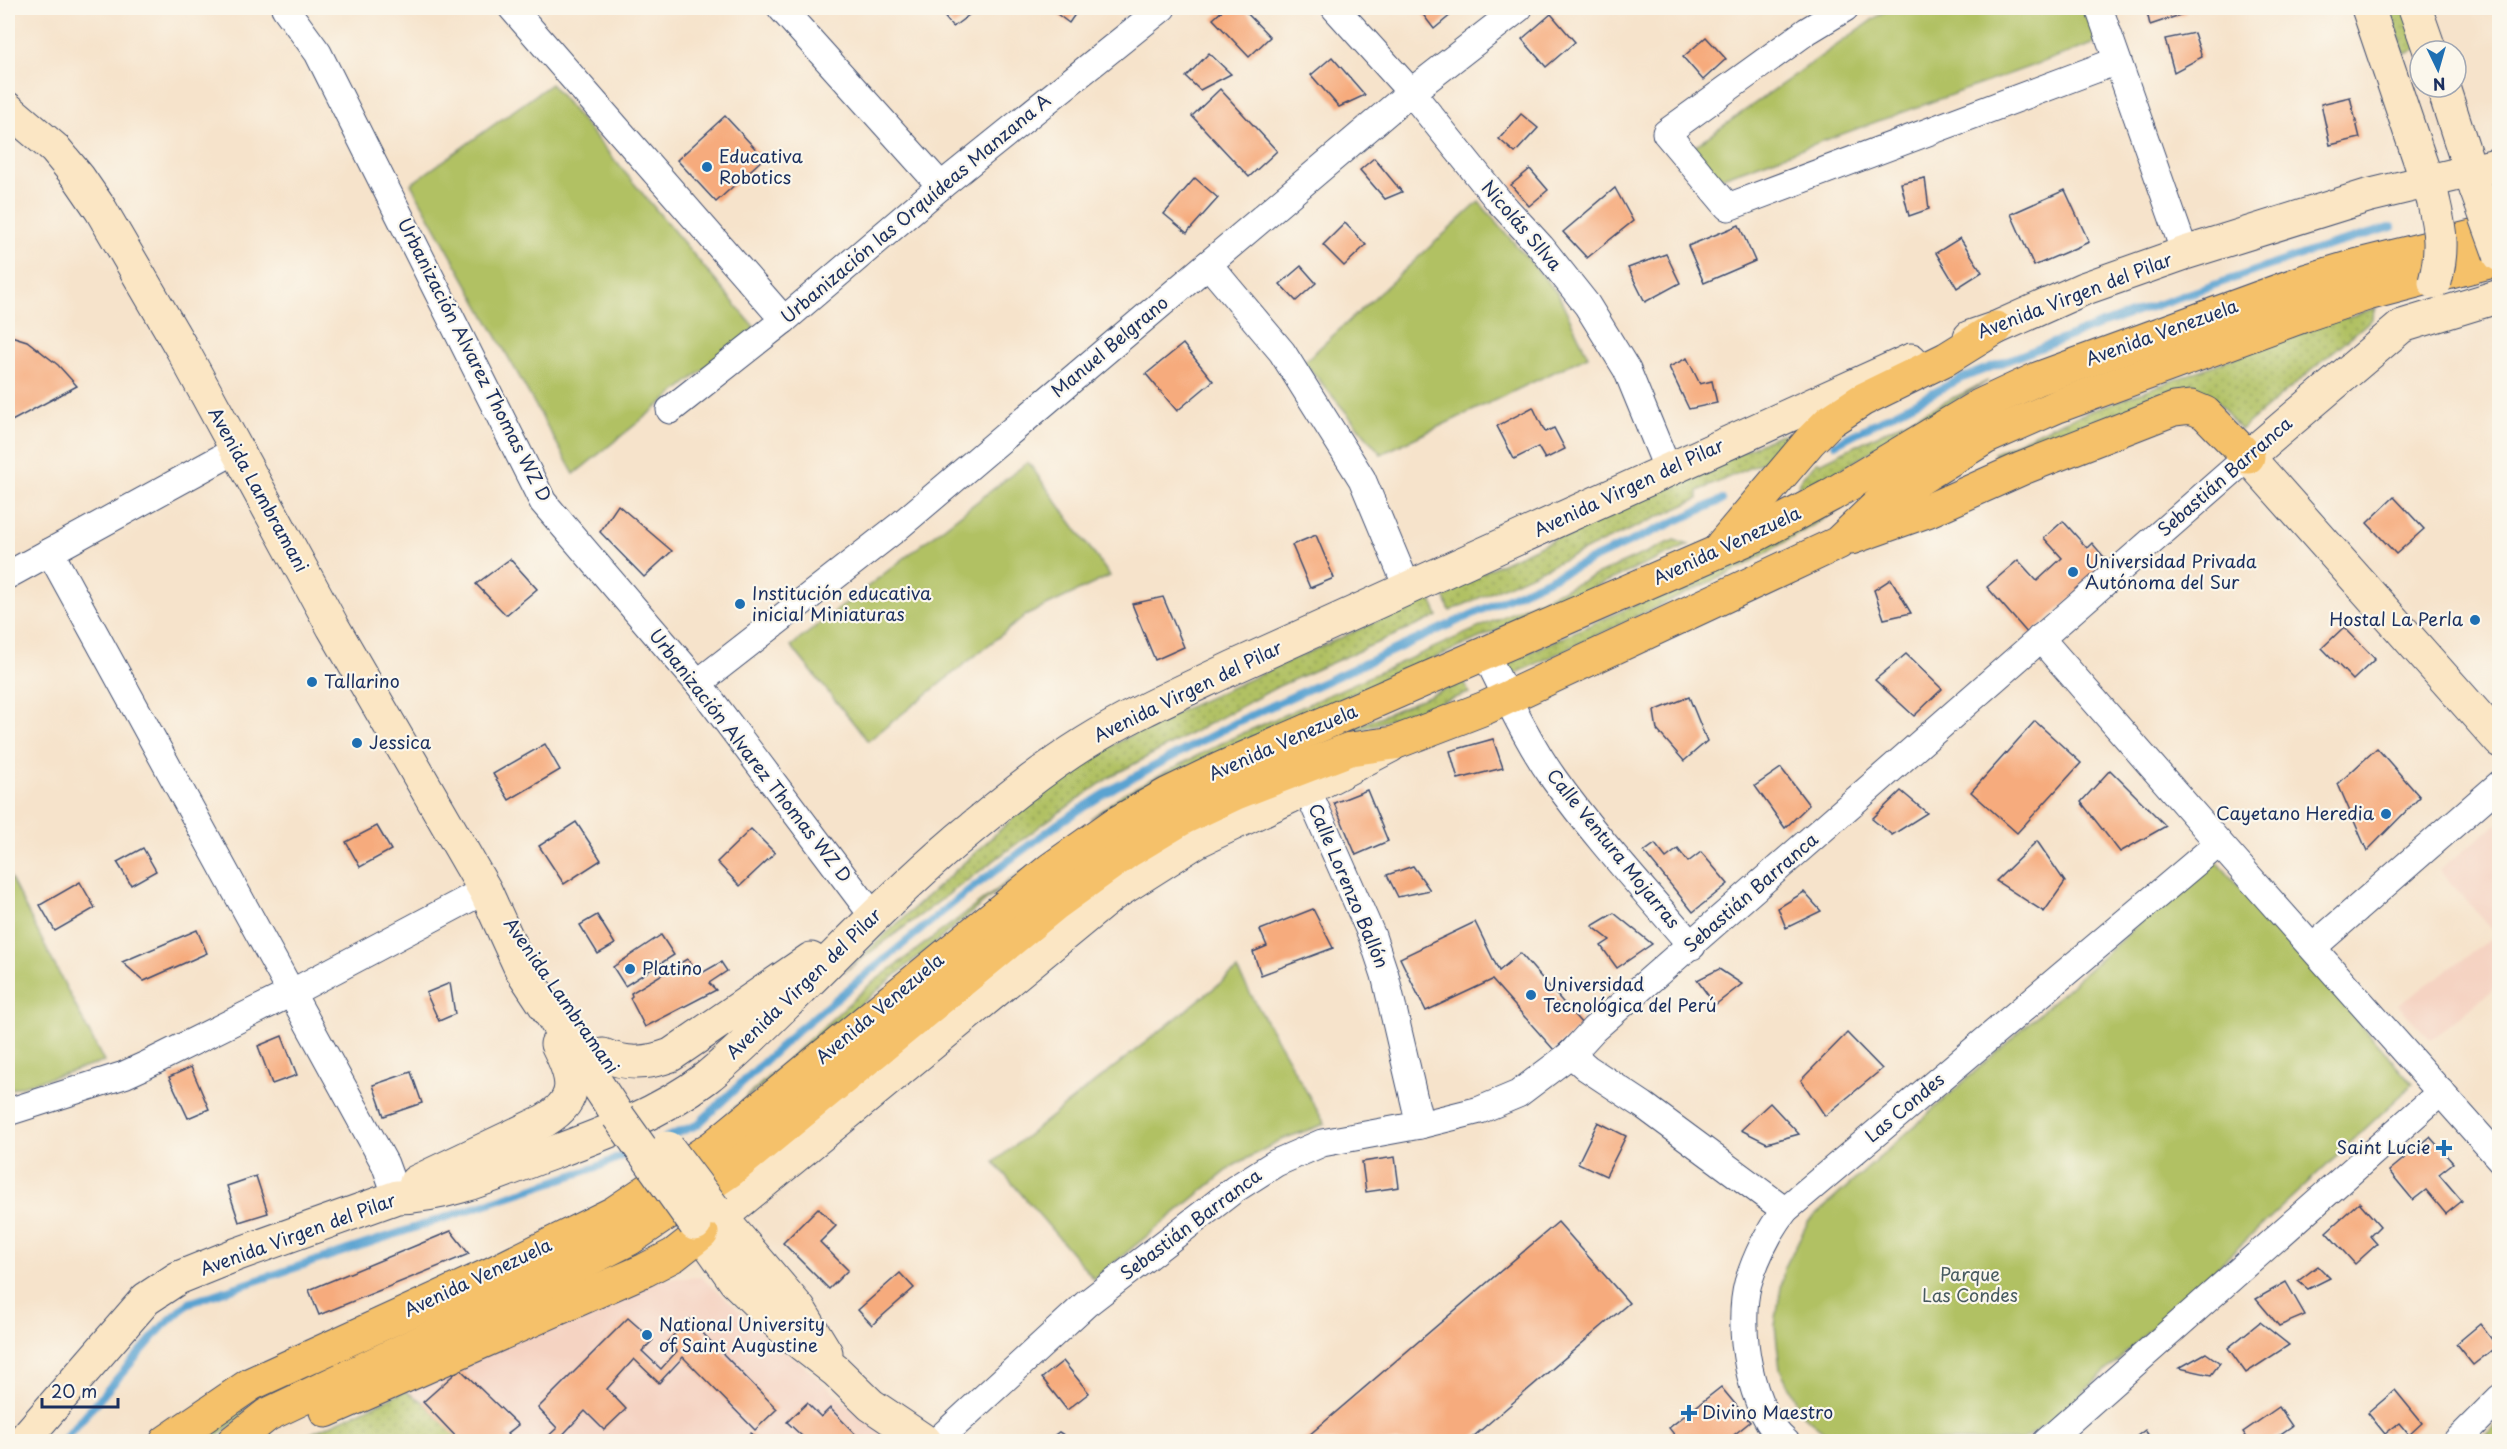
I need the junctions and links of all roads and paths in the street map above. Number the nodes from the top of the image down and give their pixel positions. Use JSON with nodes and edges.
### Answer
{"nodes":[{"id":1,"x":285,"y":8,"type":"edge"},
{"id":2,"x":512,"y":8,"type":"edge"},
{"id":3,"x":1162,"y":8,"type":"edge"},
{"id":4,"x":1335,"y":8,"type":"edge"},
{"id":5,"x":1519,"y":8,"type":"edge"},
{"id":6,"x":1845,"y":8,"type":"edge"},
{"id":7,"x":2099,"y":8,"type":"edge"},
{"id":8,"x":2368,"y":8,"type":"edge"},
{"id":9,"x":2415,"y":8,"type":"edge"},
{"id":10,"x":792,"y":11,"type":"edge"},
{"id":11,"x":2426,"y":39,"type":"edge"},
{"id":12,"x":2117,"y":61,"type":"junction"},
{"id":13,"x":1411,"y":92,"type":"junction"},
{"id":14,"x":2448,"y":99,"type":"edge"},
{"id":15,"x":8,"y":109,"type":"edge"},
{"id":16,"x":2482,"y":174,"type":"edge"},
{"id":17,"x":941,"y":186,"type":"junction"},
{"id":18,"x":2430,"y":190,"type":"junction"},
{"id":19,"x":2499,"y":230,"type":"edge"},
{"id":20,"x":2185,"y":253,"type":"junction"},
{"id":21,"x":2499,"y":257,"type":"edge"},
{"id":22,"x":1208,"y":264,"type":"junction"},
{"id":23,"x":2499,"y":296,"type":"edge"},
{"id":24,"x":784,"y":320,"type":"junction"},
{"id":25,"x":2402,"y":326,"type":"junction"},
{"id":26,"x":1996,"y":328,"type":"junction"},
{"id":27,"x":670,"y":410,"type":"dead end"},
{"id":28,"x":236,"y":450,"type":"junction"},
{"id":29,"x":2248,"y":457,"type":"junction"},
{"id":30,"x":1668,"y":470,"type":"junction"},
{"id":31,"x":1838,"y":543,"type":"junction"},
{"id":32,"x":50,"y":552,"type":"junction"},
{"id":33,"x":1716,"y":552,"type":"junction"},
{"id":34,"x":8,"y":575,"type":"edge"},
{"id":35,"x":1408,"y":589,"type":"junction"},
{"id":36,"x":2040,"y":638,"type":"junction"},
{"id":37,"x":1486,"y":655,"type":"junction"},
{"id":38,"x":698,"y":683,"type":"junction"},
{"id":39,"x":1507,"y":698,"type":"junction"},
{"id":40,"x":2499,"y":741,"type":"edge"},
{"id":41,"x":1394,"y":744,"type":"junction"},
{"id":42,"x":2499,"y":784,"type":"edge"},
{"id":43,"x":1307,"y":789,"type":"junction"},
{"id":44,"x":2219,"y":843,"type":"junction"},
{"id":45,"x":485,"y":890,"type":"junction"},
{"id":46,"x":874,"y":917,"type":"junction"},
{"id":47,"x":1692,"y":946,"type":"junction"},
{"id":48,"x":2313,"y":947,"type":"junction"},
{"id":49,"x":843,"y":948,"type":"junction"},
{"id":50,"x":521,"y":969,"type":"junction"},
{"id":51,"x":291,"y":993,"type":"junction"},
{"id":52,"x":1570,"y":1054,"type":"junction"},
{"id":53,"x":603,"y":1055,"type":"junction"},
{"id":54,"x":2441,"y":1092,"type":"junction"},
{"id":55,"x":626,"y":1110,"type":"junction"},
{"id":56,"x":8,"y":1112,"type":"edge"},
{"id":57,"x":1420,"y":1125,"type":"junction"},
{"id":58,"x":2499,"y":1159,"type":"edge"},
{"id":59,"x":397,"y":1197,"type":"junction"},
{"id":60,"x":1785,"y":1210,"type":"junction"},
{"id":61,"x":708,"y":1221,"type":"junction"},
{"id":62,"x":2499,"y":1398,"type":"edge"},
{"id":63,"x":1774,"y":1438,"type":"edge"},
{"id":64,"x":22,"y":1442,"type":"edge"},
{"id":65,"x":166,"y":1442,"type":"edge"},
{"id":66,"x":233,"y":1442,"type":"edge"},
{"id":67,"x":239,"y":1442,"type":"edge"},
{"id":68,"x":926,"y":1442,"type":"edge"},
{"id":69,"x":936,"y":1442,"type":"edge"},
{"id":70,"x":2046,"y":1442,"type":"edge"},
{"id":71,"x":2456,"y":1442,"type":"edge"}],
"edges":[{"from":1,"to":38,"type":"street","name":"Urbanización Alvarez Thomas WZ D"},
{"from":2,"to":24,"type":"street"},
{"from":3,"to":17,"type":"street","name":"Urbanización las Orquídeas Manzana A"},
{"from":4,"to":13,"type":"street","name":"Nicolás SIlva"},
{"from":5,"to":13,"type":"street","name":"Manuel Belgrano"},
{"from":6,"to":12,"type":"street"},
{"from":7,"to":12,"type":"street"},
{"from":8,"to":18,"type":"main road"},
{"from":9,"to":11,"type":"main road"},
{"from":10,"to":17,"type":"street"},
{"from":12,"to":20,"type":"street"},
{"from":13,"to":22,"type":"street","name":"Manuel Belgrano"},
{"from":13,"to":30,"type":"street","name":"Nicolás SIlva"},
{"from":14,"to":16,"type":"main road"},
{"from":15,"to":28,"type":"main road","name":"Avenida Lambramani"},
{"from":16,"to":18,"type":"main road","name":"Avenida Virgen del Pilar"},
{"from":16,"to":21,"type":"main road","bridge":true},
{"from":17,"to":24,"type":"street","name":"Urbanización las Orquídeas Manzana A"},
{"from":18,"to":20,"type":"main road","name":"Avenida Virgen del Pilar"},
{"from":18,"to":25,"type":"main road","bridge":true},
{"from":19,"to":33,"type":"main road","name":"Avenida Venezuela"},
{"from":20,"to":26,"type":"main road","name":"Avenida Virgen del Pilar"},
{"from":21,"to":31,"type":"main road","name":"Avenida Venezuela"},
{"from":22,"to":35,"type":"street"},
{"from":22,"to":38,"type":"street","name":"Manuel Belgrano"},
{"from":23,"to":25,"type":"main road","name":"Sebastián Barranca"},
{"from":24,"to":27,"type":"street","name":"Urbanización las Orquídeas Manzana A"},
{"from":25,"to":29,"type":"main road","name":"Sebastián Barranca"},
{"from":26,"to":30,"type":"main road","name":"Avenida Virgen del Pilar"},
{"from":26,"to":33,"type":"main road"},
{"from":28,"to":32,"type":"street"},
{"from":28,"to":45,"type":"main road","name":"Avenida Lambramani"},
{"from":29,"to":31,"type":"main road"},
{"from":29,"to":36,"type":"street","name":"Sebastián Barranca"},
{"from":29,"to":40,"type":"main road"},
{"from":30,"to":35,"type":"main road","name":"Avenida Virgen del Pilar"},
{"from":31,"to":39,"type":"main road","name":"Avenida Venezuela"},
{"from":32,"to":34,"type":"street"},
{"from":32,"to":51,"type":"street"},
{"from":33,"to":37,"type":"main road","name":"Avenida Venezuela"},
{"from":35,"to":46,"type":"main road","name":"Avenida Virgen del Pilar"},
{"from":36,"to":44,"type":"street"},
{"from":36,"to":47,"type":"street","name":"Sebastián Barranca"},
{"from":37,"to":39,"type":"street","name":"Calle Ventura Mojarras"},
{"from":37,"to":65,"type":"main road","name":"Avenida Venezuela"},
{"from":38,"to":46,"type":"street","name":"Urbanización Alvarez Thomas WZ D"},
{"from":39,"to":41,"type":"main road","name":"Avenida Venezuela"},
{"from":39,"to":47,"type":"street","name":"Calle Ventura Mojarras"},
{"from":41,"to":43,"type":"main road","name":"Avenida Venezuela"},
{"from":41,"to":66,"type":"main road","name":"Avenida Venezuela"},
{"from":42,"to":48,"type":"street"},
{"from":43,"to":57,"type":"street","name":"Calle Lorenzo Ballón"},
{"from":43,"to":61,"type":"main road","name":"Avenida Venezuela"},
{"from":44,"to":48,"type":"street"},
{"from":44,"to":60,"type":"street","name":"Las Condes"},
{"from":45,"to":50,"type":"main road","name":"Avenida Lambramani"},
{"from":45,"to":51,"type":"street"},
{"from":45,"to":53,"type":"main road","name":"Avenida Lambramani"},
{"from":46,"to":49,"type":"main road","name":"Avenida Virgen del Pilar"},
{"from":47,"to":52,"type":"street","name":"Sebastián Barranca"},
{"from":48,"to":54,"type":"street"},
{"from":49,"to":53,"type":"main road"},
{"from":49,"to":59,"type":"main road","name":"Avenida Virgen del Pilar"},
{"from":50,"to":55,"type":"main road","name":"Avenida Lambramani"},
{"from":50,"to":59,"type":"main road"},
{"from":51,"to":56,"type":"street"},
{"from":51,"to":59,"type":"street"},
{"from":52,"to":57,"type":"street","name":"Sebastián Barranca"},
{"from":52,"to":60,"type":"street"},
{"from":53,"to":55,"type":"main road","name":"Avenida Lambramani"},
{"from":54,"to":58,"type":"street"},
{"from":54,"to":70,"type":"street"},
{"from":55,"to":61,"type":"main road","bridge":true},
{"from":57,"to":69,"type":"street","name":"Sebastián Barranca"},
{"from":59,"to":64,"type":"main road","name":"Avenida Virgen del Pilar"},
{"from":60,"to":63,"type":"street","name":"Las Condes"},
{"from":61,"to":67,"type":"main road"},
{"from":61,"to":68,"type":"main road"},
{"from":62,"to":71,"type":"street"}]}
